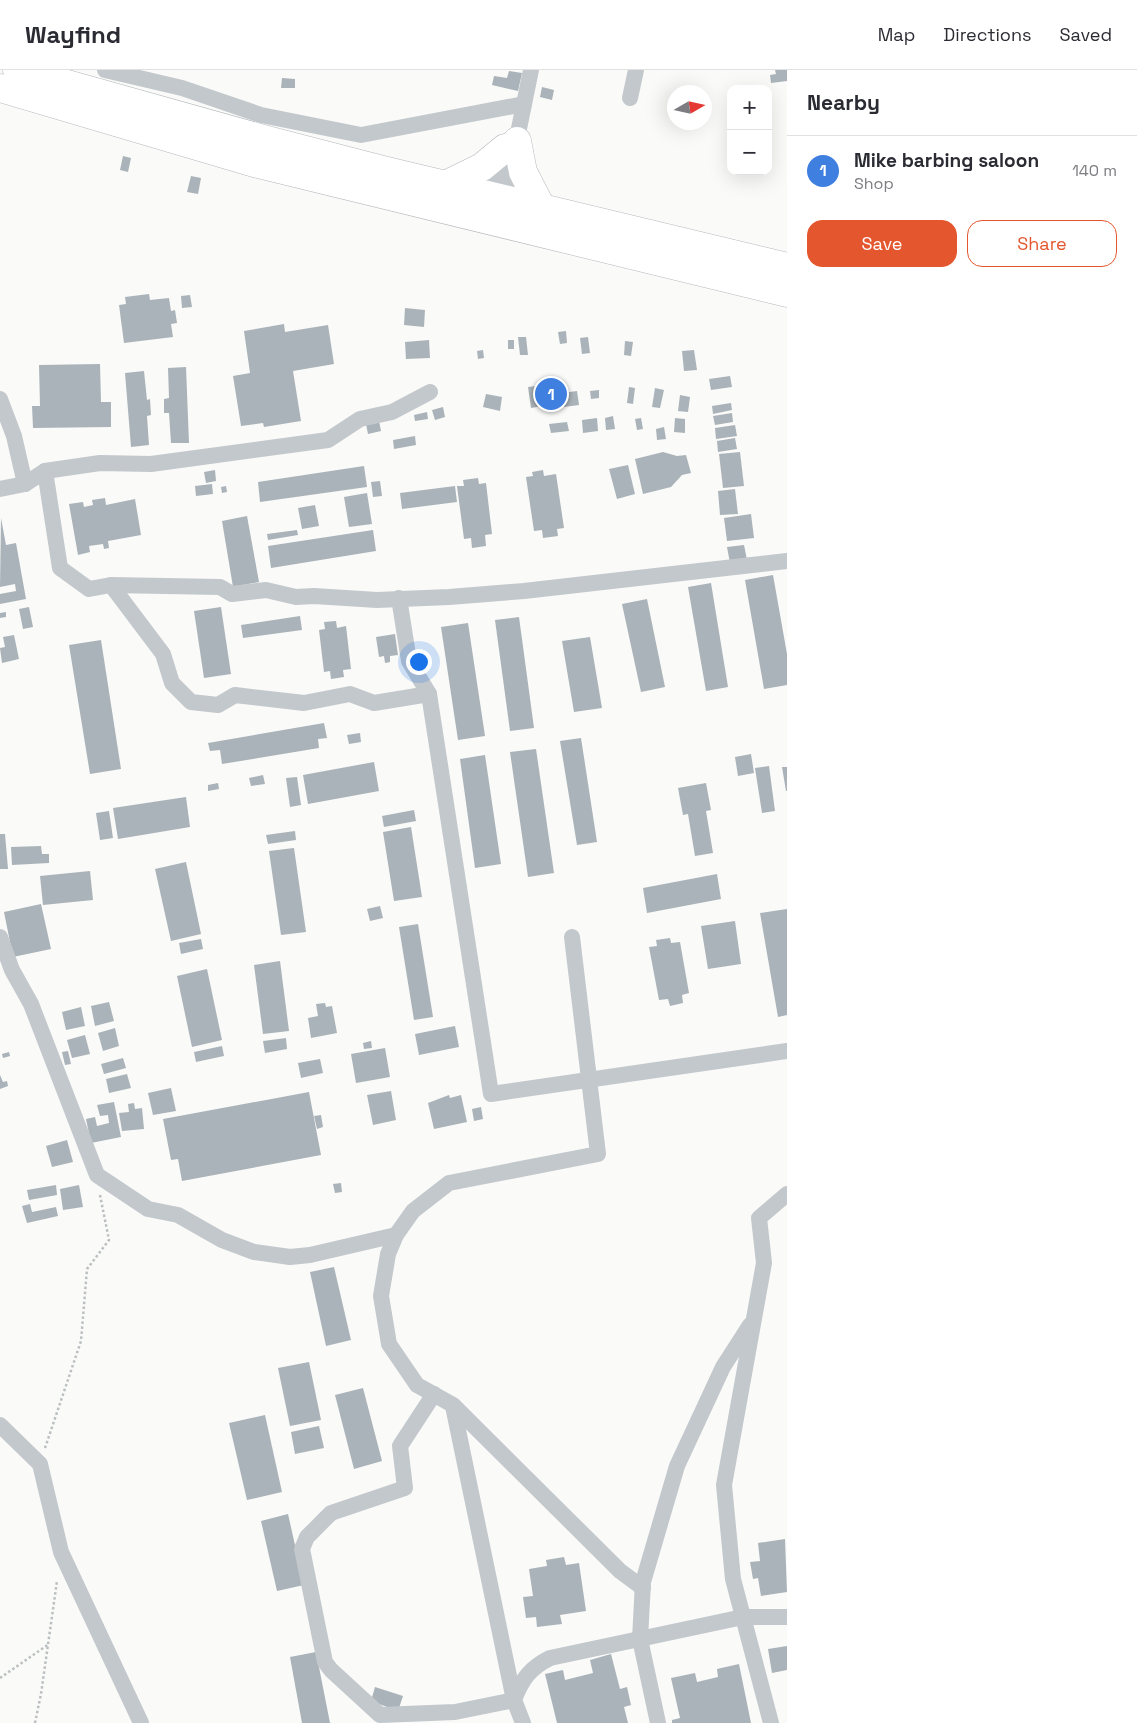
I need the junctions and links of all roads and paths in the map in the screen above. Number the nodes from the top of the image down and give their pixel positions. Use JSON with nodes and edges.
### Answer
{"nodes":[{"id":1,"x":17,"y":70,"type":"edge"},
{"id":2,"x":105,"y":70,"type":"edge"},
{"id":3,"x":532,"y":70,"type":"edge"},
{"id":4,"x":636,"y":70,"type":"edge"},
{"id":5,"x":0,"y":88,"type":"edge"},
{"id":6,"x":630,"y":98,"type":"dead end"},
{"id":7,"x":522,"y":109,"type":"junction"},
{"id":8,"x":511,"y":145,"type":"junction"},
{"id":9,"x":445,"y":185,"type":"junction"},
{"id":10,"x":541,"y":207,"type":"junction"},
{"id":11,"x":496,"y":209,"type":"junction"},
{"id":12,"x":787,"y":267,"type":"edge"},
{"id":13,"x":787,"y":293,"type":"edge"},
{"id":14,"x":430,"y":392,"type":"dead end"},
{"id":15,"x":0,"y":399,"type":"edge"},
{"id":16,"x":45,"y":471,"type":"junction"},
{"id":17,"x":25,"y":484,"type":"junction"},
{"id":18,"x":0,"y":489,"type":"edge"},
{"id":19,"x":787,"y":561,"type":"edge"},
{"id":20,"x":111,"y":586,"type":"junction"},
{"id":21,"x":399,"y":598,"type":"junction"},
{"id":22,"x":429,"y":694,"type":"junction"},
{"id":23,"x":0,"y":937,"type":"edge"},
{"id":24,"x":572,"y":937,"type":"dead end"},
{"id":25,"x":787,"y":1051,"type":"edge"},
{"id":26,"x":589,"y":1080,"type":"junction"},
{"id":27,"x":97,"y":1175,"type":"junction"},
{"id":28,"x":787,"y":1194,"type":"edge"},
{"id":29,"x":396,"y":1235,"type":"junction"},
{"id":30,"x":754,"y":1320,"type":"junction"},
{"id":31,"x":434,"y":1394,"type":"junction"},
{"id":32,"x":453,"y":1405,"type":"junction"},
{"id":33,"x":0,"y":1425,"type":"edge"},
{"id":34,"x":40,"y":1464,"type":"junction"},
{"id":35,"x":61,"y":1552,"type":"junction"},
{"id":36,"x":643,"y":1588,"type":"junction"},
{"id":37,"x":743,"y":1616,"type":"junction"},
{"id":38,"x":787,"y":1617,"type":"edge"},
{"id":39,"x":640,"y":1639,"type":"junction"},
{"id":40,"x":49,"y":1644,"type":"junction"},
{"id":41,"x":0,"y":1678,"type":"edge"},
{"id":42,"x":514,"y":1700,"type":"junction"},
{"id":43,"x":35,"y":1723,"type":"edge"},
{"id":44,"x":141,"y":1723,"type":"edge"},
{"id":45,"x":524,"y":1723,"type":"edge"},
{"id":46,"x":658,"y":1723,"type":"edge"},
{"id":47,"x":771,"y":1723,"type":"edge"}],
"edges":[{"from":1,"to":9,"type":"highway"},
{"from":2,"to":7,"type":"street"},
{"from":3,"to":7,"type":"street"},
{"from":4,"to":6,"type":"street"},
{"from":5,"to":11,"type":"highway"},
{"from":7,"to":8,"type":"street"},
{"from":8,"to":9,"type":"highway"},
{"from":8,"to":10,"type":"highway"},
{"from":8,"to":11,"type":"street"},
{"from":9,"to":11,"type":"highway"},
{"from":10,"to":11,"type":"highway"},
{"from":10,"to":12,"type":"highway"},
{"from":11,"to":13,"type":"highway"},
{"from":14,"to":16,"type":"street"},
{"from":15,"to":17,"type":"street"},
{"from":16,"to":17,"type":"street"},
{"from":16,"to":20,"type":"street"},
{"from":17,"to":18,"type":"street"},
{"from":19,"to":21,"type":"street"},
{"from":20,"to":21,"type":"street"},
{"from":20,"to":22,"type":"street"},
{"from":21,"to":22,"type":"street"},
{"from":22,"to":26,"type":"street"},
{"from":23,"to":27,"type":"street"},
{"from":24,"to":26,"type":"street"},
{"from":25,"to":26,"type":"street"},
{"from":26,"to":29,"type":"street"},
{"from":27,"to":29,"type":"street"},
{"from":27,"to":34,"type":"path"},
{"from":28,"to":30,"type":"street"},
{"from":29,"to":31,"type":"street"},
{"from":30,"to":36,"type":"street"},
{"from":30,"to":37,"type":"street"},
{"from":31,"to":32,"type":"street"},
{"from":31,"to":42,"type":"street"},
{"from":32,"to":36,"type":"street"},
{"from":32,"to":42,"type":"street"},
{"from":33,"to":34,"type":"street"},
{"from":34,"to":35,"type":"street"},
{"from":35,"to":40,"type":"path"},
{"from":35,"to":44,"type":"street"},
{"from":36,"to":39,"type":"street"},
{"from":37,"to":38,"type":"street"},
{"from":37,"to":39,"type":"street"},
{"from":37,"to":47,"type":"street"},
{"from":39,"to":42,"type":"street"},
{"from":39,"to":46,"type":"street"},
{"from":40,"to":41,"type":"path"},
{"from":40,"to":43,"type":"path"},
{"from":42,"to":45,"type":"street"}]}
